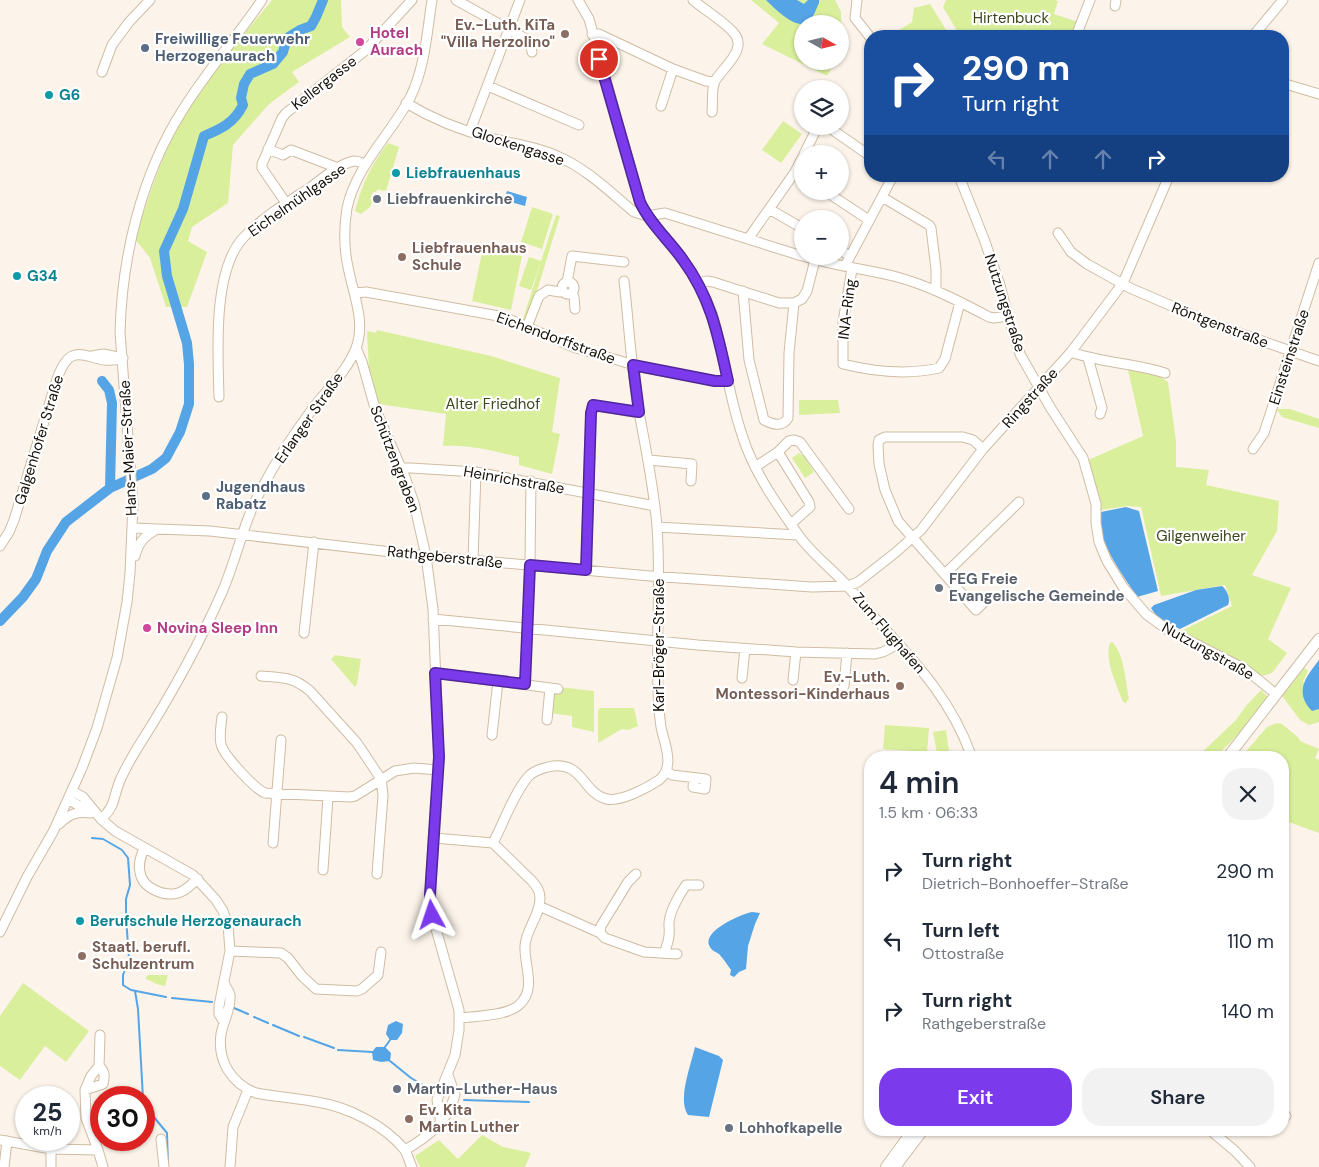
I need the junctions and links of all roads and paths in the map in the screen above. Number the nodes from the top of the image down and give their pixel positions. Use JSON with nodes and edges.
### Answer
{"nodes":[{"id":1,"x":150,"y":0,"type":"edge"},
{"id":2,"x":262,"y":0,"type":"edge"},
{"id":3,"x":412,"y":0,"type":"edge"},
{"id":4,"x":432,"y":0,"type":"edge"},
{"id":5,"x":456,"y":0,"type":"edge"},
{"id":6,"x":520,"y":0,"type":"edge"},
{"id":7,"x":578,"y":0,"type":"edge"},
{"id":8,"x":693,"y":0,"type":"edge"},
{"id":9,"x":857,"y":0,"type":"edge"},
{"id":10,"x":1090,"y":0,"type":"edge"},
{"id":11,"x":1284,"y":0,"type":"edge"},
{"id":12,"x":510,"y":29,"type":"junction"},
{"id":13,"x":864,"y":30,"type":"edge"},
{"id":14,"x":1078,"y":30,"type":"edge"},
{"id":15,"x":1258,"y":30,"type":"edge"},
{"id":16,"x":592,"y":34,"type":"junction"},
{"id":17,"x":532,"y":52,"type":"dead end"},
{"id":18,"x":673,"y":69,"type":"junction"},
{"id":19,"x":102,"y":72,"type":"dead end"},
{"id":20,"x":714,"y":82,"type":"junction"},
{"id":21,"x":488,"y":86,"type":"junction"},
{"id":22,"x":1289,"y":86,"type":"edge"},
{"id":23,"x":1319,"y":94,"type":"edge"},
{"id":24,"x":406,"y":103,"type":"junction"},
{"id":25,"x":661,"y":106,"type":"dead end"},
{"id":26,"x":712,"y":112,"type":"dead end"},
{"id":27,"x":579,"y":125,"type":"dead end"},
{"id":28,"x":470,"y":131,"type":"junction"},
{"id":29,"x":840,"y":135,"type":"edge"},
{"id":30,"x":268,"y":149,"type":"junction"},
{"id":31,"x":864,"y":152,"type":"edge"},
{"id":32,"x":365,"y":164,"type":"junction"},
{"id":33,"x":338,"y":168,"type":"junction"},
{"id":34,"x":794,"y":180,"type":"edge"},
{"id":35,"x":890,"y":182,"type":"edge"},
{"id":36,"x":961,"y":182,"type":"edge"},
{"id":37,"x":1166,"y":182,"type":"edge"},
{"id":38,"x":882,"y":197,"type":"junction"},
{"id":39,"x":839,"y":200,"type":"edge"},
{"id":40,"x":286,"y":204,"type":"junction"},
{"id":41,"x":769,"y":209,"type":"junction"},
{"id":42,"x":647,"y":216,"type":"junction"},
{"id":43,"x":869,"y":220,"type":"junction"},
{"id":44,"x":794,"y":223,"type":"edge"},
{"id":45,"x":1058,"y":233,"type":"dead end"},
{"id":46,"x":748,"y":239,"type":"junction"},
{"id":47,"x":794,"y":253,"type":"edge"},
{"id":48,"x":850,"y":256,"type":"joint"},
{"id":49,"x":624,"y":262,"type":"dead end"},
{"id":50,"x":1319,"y":263,"type":"edge"},
{"id":51,"x":814,"y":265,"type":"edge"},
{"id":52,"x":839,"y":265,"type":"edge"},
{"id":53,"x":849,"y":267,"type":"junction"},
{"id":54,"x":624,"y":281,"type":"dead end"},
{"id":55,"x":698,"y":283,"type":"junction"},
{"id":56,"x":1123,"y":283,"type":"junction"},
{"id":57,"x":565,"y":286,"type":"junction"},
{"id":58,"x":936,"y":290,"type":"junction"},
{"id":59,"x":743,"y":291,"type":"junction"},
{"id":60,"x":355,"y":293,"type":"junction"},
{"id":61,"x":123,"y":298,"type":"junction"},
{"id":62,"x":960,"y":302,"type":"junction"},
{"id":63,"x":794,"y":303,"type":"junction"},
{"id":64,"x":575,"y":309,"type":"dead end"},
{"id":65,"x":1008,"y":316,"type":"junction"},
{"id":66,"x":527,"y":327,"type":"junction"},
{"id":67,"x":120,"y":332,"type":"junction"},
{"id":68,"x":356,"y":348,"type":"junction"},
{"id":69,"x":1291,"y":351,"type":"junction"},
{"id":70,"x":1071,"y":352,"type":"junction"},
{"id":71,"x":102,"y":356,"type":"junction"},
{"id":72,"x":123,"y":358,"type":"junction"},
{"id":73,"x":1088,"y":358,"type":"junction"},
{"id":74,"x":1319,"y":361,"type":"edge"},
{"id":75,"x":633,"y":365,"type":"junction"},
{"id":76,"x":1166,"y":373,"type":"dead end"},
{"id":77,"x":124,"y":378,"type":"junction"},
{"id":78,"x":728,"y":381,"type":"junction"},
{"id":79,"x":1039,"y":388,"type":"junction"},
{"id":80,"x":219,"y":397,"type":"dead end"},
{"id":81,"x":639,"y":412,"type":"junction"},
{"id":82,"x":1100,"y":414,"type":"dead end"},
{"id":83,"x":983,"y":449,"type":"junction"},
{"id":84,"x":1253,"y":449,"type":"dead end"},
{"id":85,"x":778,"y":452,"type":"junction"},
{"id":86,"x":649,"y":460,"type":"junction"},
{"id":87,"x":755,"y":467,"type":"junction"},
{"id":88,"x":402,"y":468,"type":"junction"},
{"id":89,"x":476,"y":472,"type":"junction"},
{"id":90,"x":691,"y":481,"type":"dead end"},
{"id":91,"x":531,"y":482,"type":"junction"},
{"id":92,"x":588,"y":493,"type":"junction"},
{"id":93,"x":1019,"y":502,"type":"dead end"},
{"id":94,"x":654,"y":506,"type":"junction"},
{"id":95,"x":849,"y":510,"type":"dead end"},
{"id":96,"x":793,"y":522,"type":"junction"},
{"id":97,"x":657,"y":527,"type":"junction"},
{"id":98,"x":132,"y":528,"type":"junction"},
{"id":99,"x":158,"y":529,"type":"junction"},
{"id":100,"x":243,"y":534,"type":"junction"},
{"id":101,"x":798,"y":535,"type":"junction"},
{"id":102,"x":912,"y":539,"type":"junction"},
{"id":103,"x":314,"y":542,"type":"junction"},
{"id":104,"x":0,"y":546,"type":"edge"},
{"id":105,"x":426,"y":556,"type":"junction"},
{"id":106,"x":473,"y":560,"type":"junction"},
{"id":107,"x":530,"y":565,"type":"junction"},
{"id":108,"x":586,"y":570,"type":"junction"},
{"id":109,"x":130,"y":573,"type":"junction"},
{"id":110,"x":945,"y":574,"type":"junction"},
{"id":111,"x":659,"y":576,"type":"junction"},
{"id":112,"x":848,"y":586,"type":"junction"},
{"id":113,"x":984,"y":602,"type":"dead end"},
{"id":114,"x":433,"y":620,"type":"junction"},
{"id":115,"x":528,"y":628,"type":"junction"},
{"id":116,"x":304,"y":633,"type":"dead end"},
{"id":117,"x":1319,"y":639,"type":"edge"},
{"id":118,"x":657,"y":640,"type":"junction"},
{"id":119,"x":898,"y":644,"type":"junction"},
{"id":120,"x":745,"y":648,"type":"junction"},
{"id":121,"x":796,"y":652,"type":"junction"},
{"id":122,"x":848,"y":653,"type":"junction"},
{"id":123,"x":435,"y":673,"type":"junction"},
{"id":124,"x":261,"y":676,"type":"dead end"},
{"id":125,"x":742,"y":678,"type":"dead end"},
{"id":126,"x":498,"y":680,"type":"junction"},
{"id":127,"x":793,"y":680,"type":"dead end"},
{"id":128,"x":525,"y":684,"type":"junction"},
{"id":129,"x":844,"y":686,"type":"dead end"},
{"id":130,"x":1271,"y":690,"type":"dead end"},
{"id":131,"x":222,"y":716,"type":"dead end"},
{"id":132,"x":547,"y":720,"type":"dead end"},
{"id":133,"x":1251,"y":728,"type":"junction"},
{"id":134,"x":492,"y":735,"type":"dead end"},
{"id":135,"x":281,"y":740,"type":"dead end"},
{"id":136,"x":968,"y":751,"type":"edge"},
{"id":137,"x":1226,"y":751,"type":"edge"},
{"id":138,"x":1233,"y":751,"type":"edge"},
{"id":139,"x":438,"y":770,"type":"junction"},
{"id":140,"x":666,"y":771,"type":"junction"},
{"id":141,"x":694,"y":778,"type":"dead end"},
{"id":142,"x":381,"y":779,"type":"junction"},
{"id":143,"x":277,"y":794,"type":"junction"},
{"id":144,"x":70,"y":795,"type":"junction"},
{"id":145,"x":328,"y":797,"type":"junction"},
{"id":146,"x":91,"y":813,"type":"junction"},
{"id":147,"x":101,"y":819,"type":"junction"},
{"id":148,"x":52,"y":832,"type":"junction"},
{"id":149,"x":434,"y":838,"type":"junction"},
{"id":150,"x":273,"y":843,"type":"dead end"},
{"id":151,"x":493,"y":843,"type":"junction"},
{"id":152,"x":144,"y":848,"type":"junction"},
{"id":153,"x":323,"y":870,"type":"dead end"},
{"id":154,"x":377,"y":874,"type":"dead end"},
{"id":155,"x":636,"y":874,"type":"dead end"},
{"id":156,"x":198,"y":879,"type":"junction"},
{"id":157,"x":699,"y":886,"type":"dead end"},
{"id":158,"x":539,"y":906,"type":"junction"},
{"id":159,"x":0,"y":932,"type":"edge"},
{"id":160,"x":600,"y":933,"type":"junction"},
{"id":161,"x":230,"y":950,"type":"junction"},
{"id":162,"x":381,"y":952,"type":"dead end"},
{"id":163,"x":664,"y":953,"type":"junction"},
{"id":164,"x":677,"y":954,"type":"dead end"},
{"id":165,"x":460,"y":1018,"type":"junction"},
{"id":166,"x":100,"y":1035,"type":"dead end"},
{"id":167,"x":99,"y":1066,"type":"junction"},
{"id":168,"x":448,"y":1075,"type":"junction"},
{"id":169,"x":85,"y":1090,"type":"junction"},
{"id":170,"x":248,"y":1090,"type":"junction"},
{"id":171,"x":441,"y":1123,"type":"junction"},
{"id":172,"x":90,"y":1129,"type":"edge"},
{"id":173,"x":909,"y":1136,"type":"edge"},
{"id":174,"x":918,"y":1136,"type":"edge"},
{"id":175,"x":1217,"y":1136,"type":"edge"},
{"id":176,"x":161,"y":1139,"type":"dead end"},
{"id":177,"x":4,"y":1141,"type":"edge"},
{"id":178,"x":405,"y":1150,"type":"junction"},
{"id":179,"x":51,"y":1151,"type":"edge"},
{"id":180,"x":98,"y":1151,"type":"edge"},
{"id":181,"x":4,"y":1167,"type":"edge"},
{"id":182,"x":51,"y":1167,"type":"edge"},
{"id":183,"x":103,"y":1167,"type":"edge"},
{"id":184,"x":164,"y":1167,"type":"edge"},
{"id":185,"x":230,"y":1167,"type":"edge"},
{"id":186,"x":412,"y":1167,"type":"edge"},
{"id":187,"x":886,"y":1167,"type":"edge"},
{"id":188,"x":895,"y":1167,"type":"edge"},
{"id":189,"x":1250,"y":1167,"type":"edge"}],
"edges":[{"from":1,"to":19,"type":"street"},
{"from":2,"to":61,"type":"street","name":"Hans-Maier-Straße"},
{"from":3,"to":30,"type":"street","name":"Kellergasse"},
{"from":4,"to":24,"type":"street","name":"Erlanger Straße"},
{"from":5,"to":12,"type":"street"},
{"from":6,"to":12,"type":"street"},
{"from":7,"to":16,"type":"street","name":"Zum Flughafen"},
{"from":8,"to":20,"type":"street"},
{"from":9,"to":13,"type":"street"},
{"from":10,"to":14,"type":"street"},
{"from":11,"to":15,"type":"street"},
{"from":12,"to":17,"type":"street"},
{"from":12,"to":21,"type":"street"},
{"from":16,"to":18,"type":"street"},
{"from":16,"to":42,"type":"street","name":"Zum Flughafen"},
{"from":18,"to":20,"type":"street"},
{"from":18,"to":25,"type":"street"},
{"from":20,"to":26,"type":"street"},
{"from":21,"to":27,"type":"street"},
{"from":21,"to":28,"type":"street"},
{"from":22,"to":23,"type":"street"},
{"from":24,"to":28,"type":"street","name":"Glockengasse"},
{"from":24,"to":32,"type":"street","name":"Erlanger Straße"},
{"from":28,"to":42,"type":"street","name":"Glockengasse"},
{"from":29,"to":31,"type":"street"},
{"from":30,"to":33,"type":"street"},
{"from":30,"to":40,"type":"street","name":"Kellergasse"},
{"from":32,"to":33,"type":"street","name":"Eichelmühlgasse"},
{"from":32,"to":60,"type":"street","name":"Erlanger Straße"},
{"from":33,"to":40,"type":"street","name":"Eichelmühlgasse"},
{"from":34,"to":41,"type":"street"},
{"from":35,"to":38,"type":"street"},
{"from":36,"to":65,"type":"street","name":"Nutzungstraße"},
{"from":37,"to":56,"type":"street","name":"Ringstraße"},
{"from":38,"to":43,"type":"street"},
{"from":38,"to":58,"type":"street"},
{"from":39,"to":43,"type":"street"},
{"from":40,"to":80,"type":"street","name":"Eichelmühlgasse"},
{"from":41,"to":44,"type":"street"},
{"from":41,"to":46,"type":"street"},
{"from":42,"to":46,"type":"street"},
{"from":42,"to":55,"type":"street","name":"Zum Flughafen"},
{"from":43,"to":48,"type":"street"},
{"from":45,"to":56,"type":"street","name":"Röntgenstraße"},
{"from":46,"to":47,"type":"street"},
{"from":48,"to":53,"type":"street"},
{"from":49,"to":57,"type":"street"},
{"from":50,"to":69,"type":"street","name":"Einsteinstraße"},
{"from":51,"to":63,"type":"street"},
{"from":52,"to":53,"type":"street"},
{"from":53,"to":58,"type":"street"},
{"from":53,"to":62,"type":"street","name":"INA-Ring"},
{"from":54,"to":75,"type":"street","name":"Karl-Bröger-Straße"},
{"from":55,"to":59,"type":"street"},
{"from":55,"to":78,"type":"street","name":"Zum Flughafen"},
{"from":56,"to":69,"type":"street","name":"Röntgenstraße"},
{"from":56,"to":70,"type":"street","name":"Ringstraße"},
{"from":57,"to":64,"type":"street"},
{"from":57,"to":66,"type":"street"},
{"from":58,"to":62,"type":"street"},
{"from":59,"to":63,"type":"street"},
{"from":59,"to":63,"type":"street"},
{"from":60,"to":66,"type":"street","name":"Eichendorffstraße"},
{"from":60,"to":68,"type":"street","name":"Erlanger Straße"},
{"from":61,"to":67,"type":"street","name":"Hans-Maier-Straße"},
{"from":61,"to":72,"type":"street","name":"Hans-Maier-Straße"},
{"from":62,"to":65,"type":"street"},
{"from":65,"to":79,"type":"street","name":"Nutzungstraße"},
{"from":66,"to":75,"type":"street","name":"Eichendorffstraße"},
{"from":67,"to":71,"type":"street"},
{"from":67,"to":72,"type":"street","name":"Hans-Maier-Straße"},
{"from":68,"to":88,"type":"street","name":"Schützengraben"},
{"from":68,"to":100,"type":"street","name":"Erlanger Straße"},
{"from":69,"to":74,"type":"street","name":"Röntgenstraße"},
{"from":69,"to":84,"type":"street","name":"Einsteinstraße"},
{"from":70,"to":73,"type":"street"},
{"from":70,"to":79,"type":"street","name":"Ringstraße"},
{"from":71,"to":72,"type":"street","name":"Galgenhofer Straße"},
{"from":71,"to":77,"type":"street","name":"Galgenhofer Straße"},
{"from":71,"to":104,"type":"street","name":"Galgenhofer Straße"},
{"from":72,"to":77,"type":"street","name":"Hans-Maier-Straße"},
{"from":73,"to":76,"type":"street"},
{"from":73,"to":82,"type":"street"},
{"from":75,"to":78,"type":"street","name":"Eichendorffstraße"},
{"from":75,"to":81,"type":"street","name":"Karl-Bröger-Straße"},
{"from":77,"to":98,"type":"street","name":"Hans-Maier-Straße"},
{"from":78,"to":87,"type":"street","name":"Zum Flughafen"},
{"from":79,"to":83,"type":"street","name":"Ringstraße"},
{"from":79,"to":130,"type":"street","name":"Nutzungstraße"},
{"from":81,"to":86,"type":"street","name":"Karl-Bröger-Straße"},
{"from":81,"to":92,"type":"street"},
{"from":83,"to":102,"type":"street","name":"Ringstraße"},
{"from":83,"to":102,"type":"street"},
{"from":85,"to":87,"type":"street"},
{"from":85,"to":95,"type":"street"},
{"from":85,"to":96,"type":"street"},
{"from":86,"to":90,"type":"street"},
{"from":86,"to":94,"type":"street","name":"Karl-Bröger-Straße"},
{"from":87,"to":96,"type":"street","name":"Zum Flughafen"},
{"from":88,"to":89,"type":"street","name":"Heinrichstraße"},
{"from":88,"to":105,"type":"street","name":"Schützengraben"},
{"from":89,"to":91,"type":"street","name":"Heinrichstraße"},
{"from":89,"to":106,"type":"street"},
{"from":91,"to":92,"type":"street","name":"Heinrichstraße"},
{"from":91,"to":107,"type":"street"},
{"from":92,"to":94,"type":"street","name":"Heinrichstraße"},
{"from":92,"to":108,"type":"street"},
{"from":93,"to":110,"type":"street"},
{"from":94,"to":97,"type":"street","name":"Karl-Bröger-Straße"},
{"from":96,"to":101,"type":"street","name":"Zum Flughafen"},
{"from":97,"to":101,"type":"street"},
{"from":97,"to":111,"type":"street","name":"Karl-Bröger-Straße"},
{"from":98,"to":99,"type":"street","name":"Rathgeberstraße"},
{"from":98,"to":109,"type":"street","name":"Hans-Maier-Straße"},
{"from":99,"to":100,"type":"street","name":"Rathgeberstraße"},
{"from":99,"to":109,"type":"street"},
{"from":100,"to":103,"type":"street","name":"Rathgeberstraße"},
{"from":100,"to":147,"type":"street","name":"Erlanger Straße"},
{"from":101,"to":112,"type":"street","name":"Zum Flughafen"},
{"from":102,"to":110,"type":"street"},
{"from":102,"to":112,"type":"street","name":"Ringstraße"},
{"from":103,"to":105,"type":"street","name":"Rathgeberstraße"},
{"from":103,"to":116,"type":"street"},
{"from":105,"to":106,"type":"street","name":"Rathgeberstraße"},
{"from":105,"to":114,"type":"street","name":"Schützengraben"},
{"from":106,"to":107,"type":"street","name":"Rathgeberstraße"},
{"from":107,"to":108,"type":"street","name":"Rathgeberstraße"},
{"from":107,"to":115,"type":"street"},
{"from":108,"to":111,"type":"street","name":"Rathgeberstraße"},
{"from":109,"to":144,"type":"street","name":"Hans-Maier-Straße"},
{"from":110,"to":113,"type":"street"},
{"from":111,"to":112,"type":"street","name":"Rathgeberstraße"},
{"from":111,"to":118,"type":"street","name":"Karl-Bröger-Straße"},
{"from":112,"to":119,"type":"street","name":"Zum Flughafen"},
{"from":114,"to":115,"type":"street"},
{"from":114,"to":123,"type":"street","name":"Schützengraben"},
{"from":115,"to":118,"type":"street"},
{"from":115,"to":128,"type":"street"},
{"from":117,"to":133,"type":"main road"},
{"from":118,"to":120,"type":"street"},
{"from":118,"to":140,"type":"street","name":"Karl-Bröger-Straße"},
{"from":119,"to":122,"type":"street"},
{"from":119,"to":136,"type":"street","name":"Zum Flughafen"},
{"from":120,"to":121,"type":"street"},
{"from":120,"to":125,"type":"street"},
{"from":121,"to":122,"type":"street"},
{"from":121,"to":127,"type":"street"},
{"from":122,"to":129,"type":"street"},
{"from":123,"to":126,"type":"street"},
{"from":123,"to":139,"type":"street","name":"Schützengraben"},
{"from":124,"to":142,"type":"street"},
{"from":126,"to":128,"type":"street"},
{"from":126,"to":134,"type":"street"},
{"from":128,"to":132,"type":"street"},
{"from":131,"to":143,"type":"street"},
{"from":133,"to":137,"type":"main road"},
{"from":133,"to":138,"type":"main road"},
{"from":135,"to":143,"type":"street"},
{"from":139,"to":142,"type":"street"},
{"from":139,"to":149,"type":"street","name":"Schützengraben"},
{"from":140,"to":141,"type":"street"},
{"from":140,"to":151,"type":"street"},
{"from":142,"to":145,"type":"street"},
{"from":142,"to":154,"type":"street"},
{"from":143,"to":145,"type":"street"},
{"from":143,"to":150,"type":"street"},
{"from":144,"to":146,"type":"street"},
{"from":144,"to":147,"type":"street"},
{"from":144,"to":148,"type":"street"},
{"from":145,"to":153,"type":"street"},
{"from":146,"to":147,"type":"street"},
{"from":146,"to":148,"type":"street"},
{"from":147,"to":152,"type":"street"},
{"from":148,"to":159,"type":"street"},
{"from":149,"to":151,"type":"street"},
{"from":149,"to":165,"type":"street","name":"Schützengraben"},
{"from":151,"to":158,"type":"street"},
{"from":152,"to":156,"type":"street"},
{"from":152,"to":156,"type":"street"},
{"from":155,"to":160,"type":"street"},
{"from":156,"to":161,"type":"street"},
{"from":157,"to":163,"type":"street"},
{"from":158,"to":160,"type":"street"},
{"from":158,"to":165,"type":"street"},
{"from":160,"to":163,"type":"street"},
{"from":161,"to":162,"type":"street"},
{"from":161,"to":170,"type":"street"},
{"from":163,"to":164,"type":"street"},
{"from":165,"to":168,"type":"street","name":"Schützengraben"},
{"from":166,"to":167,"type":"street"},
{"from":167,"to":169,"type":"street"},
{"from":167,"to":169,"type":"street"},
{"from":168,"to":171,"type":"street","name":"Schützengraben"},
{"from":168,"to":171,"type":"street"},
{"from":169,"to":172,"type":"street"},
{"from":170,"to":178,"type":"street"},
{"from":170,"to":185,"type":"street"},
{"from":171,"to":178,"type":"street"},
{"from":173,"to":187,"type":"main road"},
{"from":174,"to":188,"type":"main road"},
{"from":175,"to":189,"type":"street"},
{"from":176,"to":184,"type":"street"},
{"from":177,"to":181,"type":"street"},
{"from":178,"to":186,"type":"street"},
{"from":179,"to":182,"type":"street"},
{"from":180,"to":183,"type":"street"}]}
